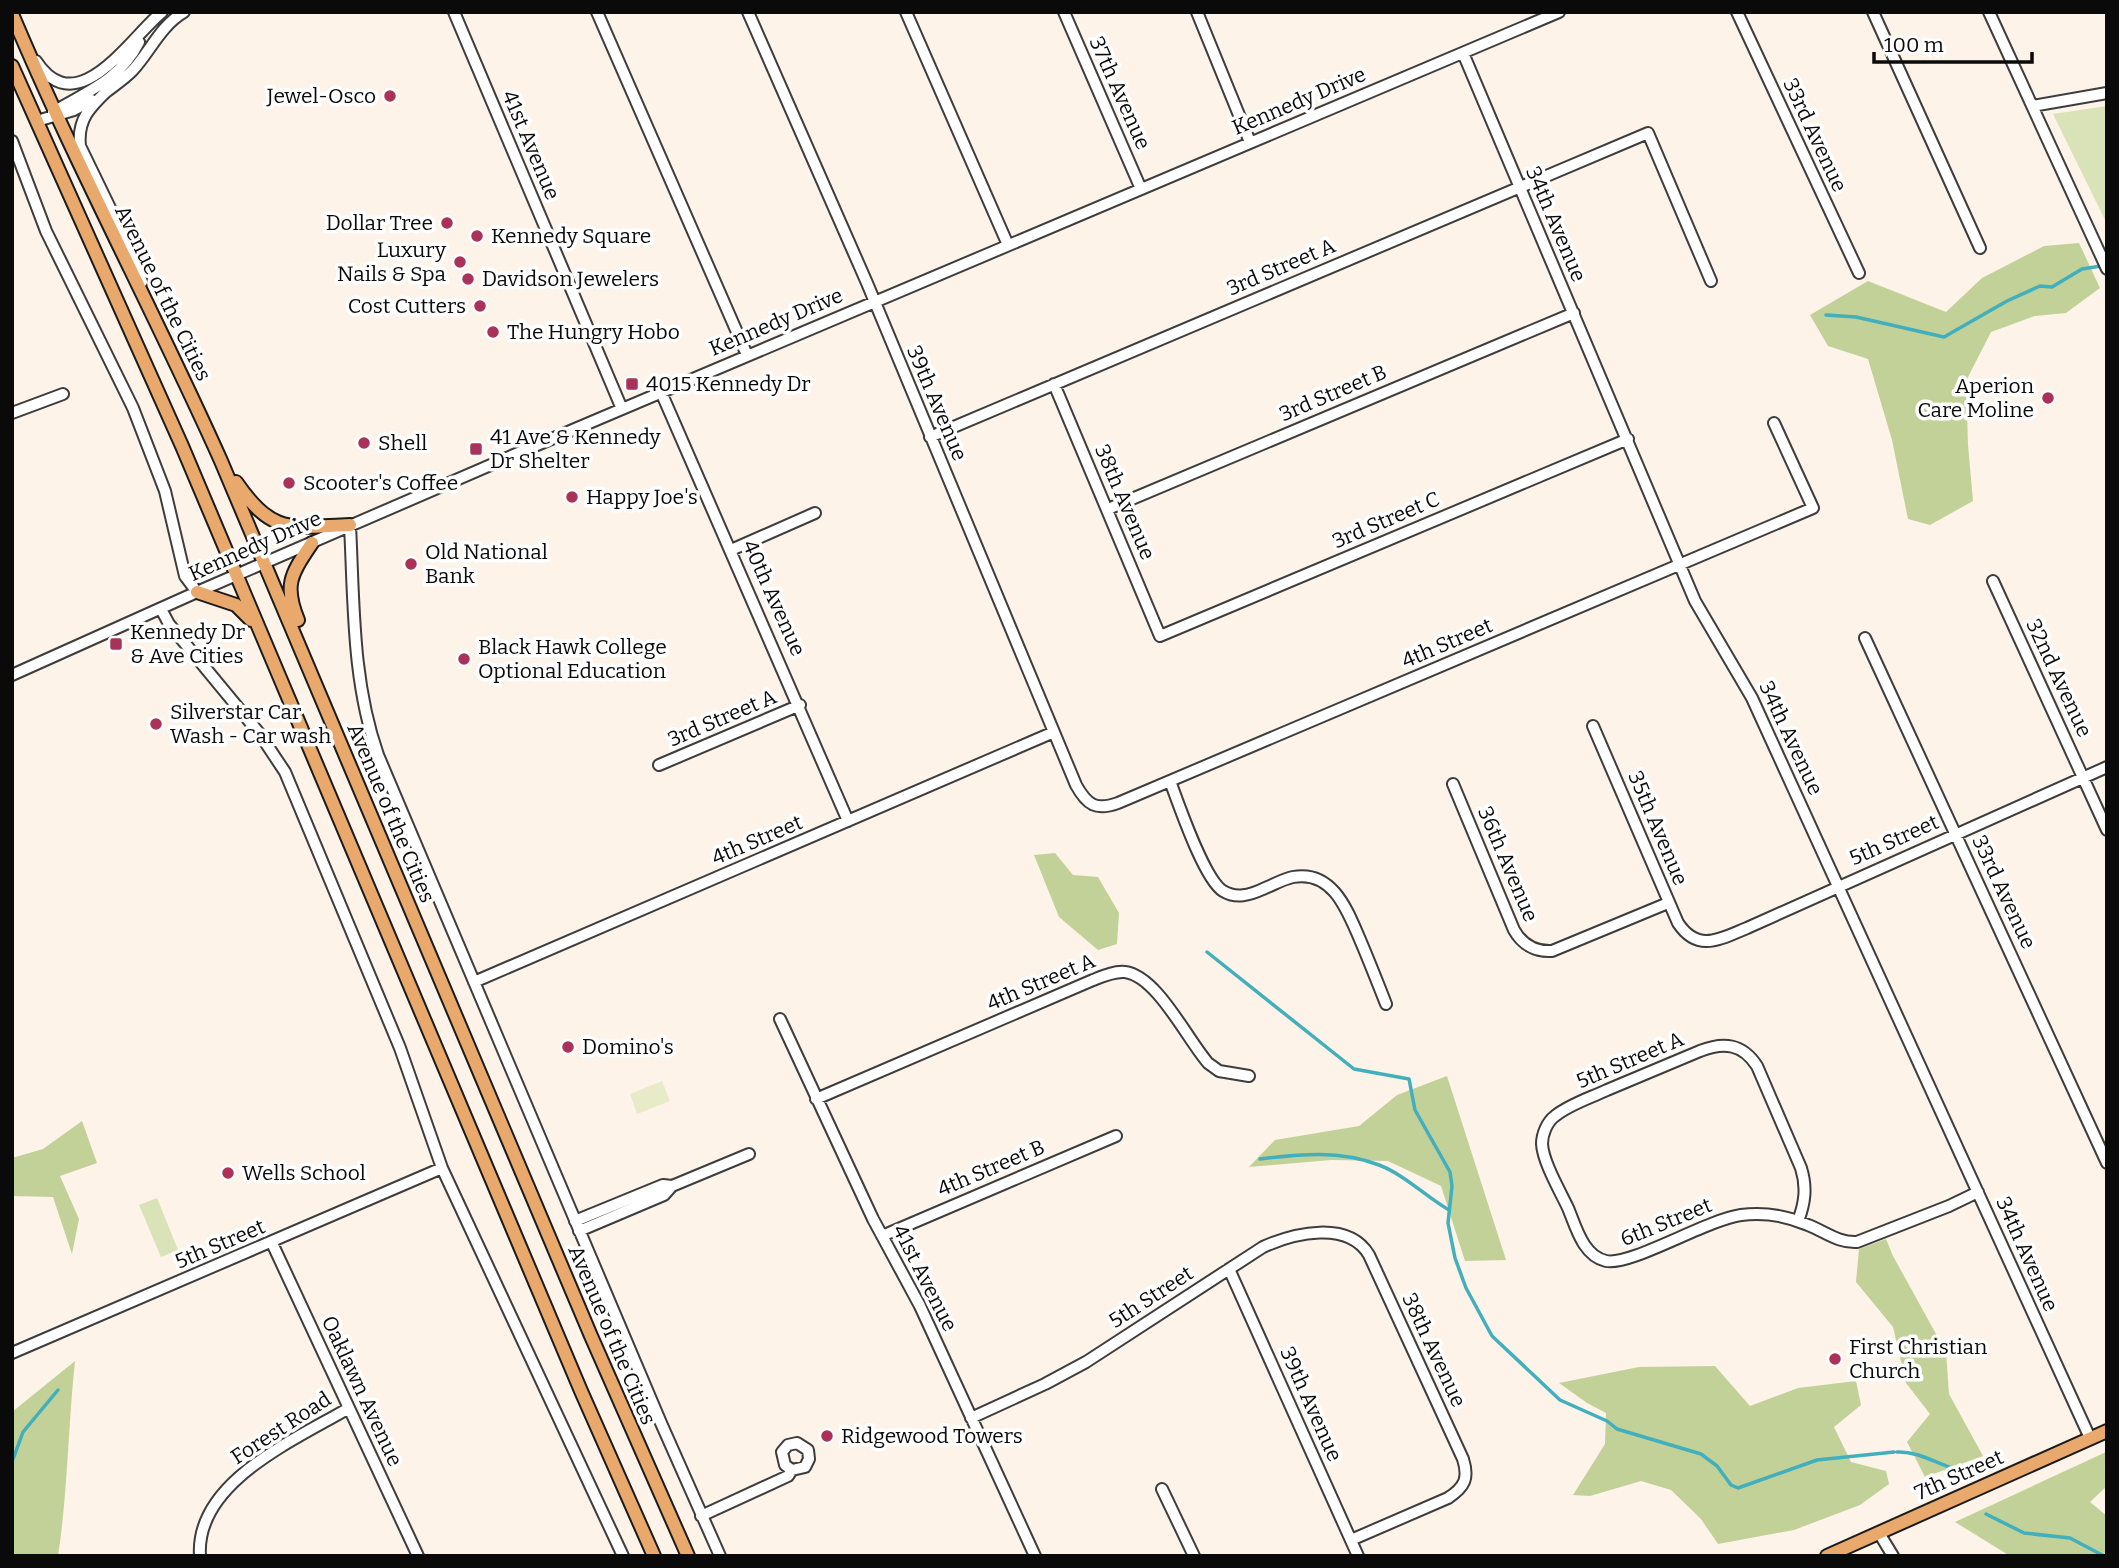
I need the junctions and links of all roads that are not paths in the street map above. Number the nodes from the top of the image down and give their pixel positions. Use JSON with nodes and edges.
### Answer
{"nodes":[{"id":1,"x":162,"y":12,"type":"edge"},
{"id":2,"x":184,"y":12,"type":"edge"},
{"id":3,"x":454,"y":12,"type":"edge"},
{"id":4,"x":597,"y":12,"type":"edge"},
{"id":5,"x":748,"y":12,"type":"edge"},
{"id":6,"x":906,"y":12,"type":"edge"},
{"id":7,"x":1064,"y":12,"type":"edge"},
{"id":8,"x":1197,"y":12,"type":"edge"},
{"id":9,"x":1559,"y":12,"type":"edge"},
{"id":10,"x":1737,"y":12,"type":"edge"},
{"id":11,"x":1873,"y":12,"type":"edge"},
{"id":12,"x":1989,"y":12,"type":"edge"},
{"id":13,"x":12,"y":14,"type":"edge"},
{"id":14,"x":1539,"y":16,"type":"edge"},
{"id":15,"x":146,"y":27,"type":"junction"},
{"id":16,"x":26,"y":45,"type":"junction"},
{"id":17,"x":1463,"y":53,"type":"junction"},
{"id":18,"x":12,"y":66,"type":"edge"},
{"id":19,"x":109,"y":89,"type":"junction"},
{"id":20,"x":2107,"y":93,"type":"edge"},
{"id":21,"x":2032,"y":106,"type":"junction"},
{"id":22,"x":55,"y":114,"type":"junction"},
{"id":23,"x":37,"y":121,"type":"junction"},
{"id":24,"x":12,"y":141,"type":"edge"},
{"id":25,"x":1250,"y":142,"type":"junction"},
{"id":26,"x":1519,"y":187,"type":"junction"},
{"id":27,"x":1141,"y":189,"type":"junction"},
{"id":28,"x":1008,"y":245,"type":"junction"},
{"id":29,"x":1980,"y":248,"type":"dead end"},
{"id":30,"x":2107,"y":269,"type":"edge"},
{"id":31,"x":1859,"y":273,"type":"dead end"},
{"id":32,"x":1711,"y":281,"type":"dead end"},
{"id":33,"x":873,"y":302,"type":"junction"},
{"id":34,"x":1574,"y":313,"type":"junction"},
{"id":35,"x":157,"y":321,"type":"junction"},
{"id":36,"x":747,"y":355,"type":"junction"},
{"id":37,"x":1054,"y":384,"type":"junction"},
{"id":38,"x":661,"y":392,"type":"junction"},
{"id":39,"x":63,"y":394,"type":"dead end"},
{"id":40,"x":622,"y":409,"type":"junction"},
{"id":41,"x":12,"y":413,"type":"edge"},
{"id":42,"x":1774,"y":423,"type":"dead end"},
{"id":43,"x":930,"y":437,"type":"junction"},
{"id":44,"x":1628,"y":439,"type":"junction"},
{"id":45,"x":213,"y":443,"type":"junction"},
{"id":46,"x":1108,"y":509,"type":"junction"},
{"id":47,"x":815,"y":513,"type":"dead end"},
{"id":48,"x":350,"y":526,"type":"junction"},
{"id":49,"x":312,"y":542,"type":"junction"},
{"id":50,"x":731,"y":550,"type":"junction"},
{"id":51,"x":264,"y":563,"type":"junction"},
{"id":52,"x":1680,"y":565,"type":"junction"},
{"id":53,"x":236,"y":576,"type":"junction"},
{"id":54,"x":1993,"y":581,"type":"dead end"},
{"id":55,"x":197,"y":592,"type":"junction"},
{"id":56,"x":161,"y":609,"type":"junction"},
{"id":57,"x":259,"y":630,"type":"junction"},
{"id":58,"x":1160,"y":636,"type":"joint"},
{"id":59,"x":1865,"y":638,"type":"dead end"},
{"id":60,"x":12,"y":675,"type":"edge"},
{"id":61,"x":800,"y":705,"type":"junction"},
{"id":62,"x":1593,"y":726,"type":"dead end"},
{"id":63,"x":1054,"y":732,"type":"junction"},
{"id":64,"x":659,"y":765,"type":"dead end"},
{"id":65,"x":2107,"y":766,"type":"edge"},
{"id":66,"x":2083,"y":778,"type":"junction"},
{"id":67,"x":1170,"y":781,"type":"junction"},
{"id":68,"x":1453,"y":784,"type":"dead end"},
{"id":69,"x":1094,"y":805,"type":"joint"},
{"id":70,"x":368,"y":807,"type":"junction"},
{"id":71,"x":848,"y":821,"type":"junction"},
{"id":72,"x":2107,"y":830,"type":"edge"},
{"id":73,"x":1956,"y":834,"type":"junction"},
{"id":74,"x":1838,"y":886,"type":"junction"},
{"id":75,"x":1668,"y":903,"type":"junction"},
{"id":76,"x":1695,"y":940,"type":"joint"},
{"id":77,"x":474,"y":982,"type":"junction"},
{"id":78,"x":1386,"y":1004,"type":"dead end"},
{"id":79,"x":780,"y":1019,"type":"dead end"},
{"id":80,"x":1249,"y":1076,"type":"dead end"},
{"id":81,"x":816,"y":1099,"type":"junction"},
{"id":82,"x":1116,"y":1136,"type":"dead end"},
{"id":83,"x":749,"y":1154,"type":"dead end"},
{"id":84,"x":2107,"y":1163,"type":"edge"},
{"id":85,"x":442,"y":1168,"type":"junction"},
{"id":86,"x":1978,"y":1192,"type":"junction"},
{"id":87,"x":1798,"y":1221,"type":"junction"},
{"id":88,"x":577,"y":1226,"type":"junction"},
{"id":89,"x":882,"y":1236,"type":"junction"},
{"id":90,"x":1357,"y":1239,"type":"joint"},
{"id":91,"x":272,"y":1243,"type":"junction"},
{"id":92,"x":1605,"y":1261,"type":"joint"},
{"id":93,"x":1229,"y":1269,"type":"junction"},
{"id":94,"x":12,"y":1353,"type":"edge"},
{"id":95,"x":349,"y":1408,"type":"junction"},
{"id":96,"x":971,"y":1418,"type":"junction"},
{"id":97,"x":2107,"y":1431,"type":"edge"},
{"id":98,"x":2090,"y":1438,"type":"junction"},
{"id":99,"x":792,"y":1470,"type":"dead end"},
{"id":100,"x":1162,"y":1489,"type":"dead end"},
{"id":101,"x":701,"y":1516,"type":"junction"},
{"id":102,"x":1879,"y":1533,"type":"junction"},
{"id":103,"x":1351,"y":1541,"type":"junction"},
{"id":104,"x":200,"y":1556,"type":"edge"},
{"id":105,"x":418,"y":1556,"type":"edge"},
{"id":106,"x":623,"y":1556,"type":"edge"},
{"id":107,"x":654,"y":1556,"type":"edge"},
{"id":108,"x":688,"y":1556,"type":"edge"},
{"id":109,"x":720,"y":1556,"type":"edge"},
{"id":110,"x":1035,"y":1556,"type":"edge"},
{"id":111,"x":1194,"y":1556,"type":"edge"},
{"id":112,"x":1358,"y":1556,"type":"edge"},
{"id":113,"x":1827,"y":1556,"type":"edge"},
{"id":114,"x":1893,"y":1556,"type":"edge"}],
"edges":[{"from":1,"to":15,"type":"street"},
{"from":2,"to":19,"type":"street"},
{"from":3,"to":40,"type":"street","name":"41st Avenue"},
{"from":4,"to":36,"type":"street"},
{"from":5,"to":33,"type":"street","name":"39th Avenue"},
{"from":6,"to":28,"type":"street"},
{"from":7,"to":27,"type":"street","name":"37th Avenue"},
{"from":8,"to":25,"type":"street"},
{"from":9,"to":14,"type":"street","name":"Kennedy Drive"},
{"from":10,"to":31,"type":"street","name":"33rd Avenue"},
{"from":11,"to":29,"type":"street"},
{"from":12,"to":21,"type":"street"},
{"from":13,"to":16,"type":"main road","name":"Avenue of the Cities"},
{"from":14,"to":17,"type":"street","name":"Kennedy Drive"},
{"from":15,"to":16,"type":"street"},
{"from":15,"to":22,"type":"street"},
{"from":16,"to":22,"type":"main road","name":"Avenue of the Cities"},
{"from":17,"to":25,"type":"street","name":"Kennedy Drive"},
{"from":17,"to":26,"type":"street","name":"34th Avenue"},
{"from":18,"to":23,"type":"main road","name":"Avenue of the Cities"},
{"from":19,"to":22,"type":"street"},
{"from":19,"to":35,"type":"street"},
{"from":20,"to":21,"type":"street"},
{"from":21,"to":30,"type":"street"},
{"from":22,"to":23,"type":"street"},
{"from":22,"to":35,"type":"main road","name":"Avenue of the Cities"},
{"from":23,"to":53,"type":"main road","name":"Avenue of the Cities"},
{"from":24,"to":55,"type":"street"},
{"from":25,"to":27,"type":"street","name":"Kennedy Drive"},
{"from":26,"to":32,"type":"street","name":"3rd Street A"},
{"from":26,"to":34,"type":"street","name":"34th Avenue"},
{"from":26,"to":37,"type":"street","name":"3rd Street A"},
{"from":27,"to":28,"type":"street","name":"Kennedy Drive"},
{"from":28,"to":33,"type":"street","name":"Kennedy Drive"},
{"from":33,"to":36,"type":"street","name":"Kennedy Drive"},
{"from":33,"to":43,"type":"street","name":"39th Avenue"},
{"from":34,"to":44,"type":"street","name":"34th Avenue"},
{"from":34,"to":46,"type":"street","name":"3rd Street B"},
{"from":35,"to":45,"type":"main road","name":"Avenue of the Cities"},
{"from":36,"to":38,"type":"street","name":"Kennedy Drive"},
{"from":37,"to":43,"type":"street","name":"3rd Street A"},
{"from":37,"to":46,"type":"street","name":"38th Avenue"},
{"from":38,"to":40,"type":"street","name":"Kennedy Drive"},
{"from":38,"to":50,"type":"street","name":"40th Avenue"},
{"from":39,"to":41,"type":"street"},
{"from":40,"to":48,"type":"street","name":"Kennedy Drive"},
{"from":42,"to":52,"type":"street","name":"4th Street"},
{"from":43,"to":63,"type":"street","name":"39th Avenue"},
{"from":44,"to":52,"type":"street","name":"34th Avenue"},
{"from":44,"to":58,"type":"street","name":"3rd Street C"},
{"from":45,"to":48,"type":"main road"},
{"from":45,"to":51,"type":"main road","name":"Avenue of the Cities"},
{"from":46,"to":58,"type":"street","name":"38th Avenue"},
{"from":47,"to":50,"type":"street"},
{"from":48,"to":49,"type":"street","name":"Kennedy Drive"},
{"from":48,"to":77,"type":"street","name":"Avenue of the Cities"},
{"from":49,"to":51,"type":"street","name":"Kennedy Drive"},
{"from":49,"to":70,"type":"main road"},
{"from":50,"to":61,"type":"street","name":"40th Avenue"},
{"from":51,"to":53,"type":"street","name":"Kennedy Drive"},
{"from":51,"to":70,"type":"main road","name":"Avenue of the Cities"},
{"from":52,"to":67,"type":"street","name":"4th Street"},
{"from":52,"to":74,"type":"street","name":"34th Avenue"},
{"from":53,"to":55,"type":"street","name":"Kennedy Drive"},
{"from":53,"to":57,"type":"main road","name":"Avenue of the Cities"},
{"from":54,"to":66,"type":"street","name":"32nd Avenue"},
{"from":55,"to":56,"type":"street","name":"Kennedy Drive"},
{"from":55,"to":57,"type":"main road"},
{"from":56,"to":60,"type":"street","name":"Kennedy Drive"},
{"from":56,"to":85,"type":"street"},
{"from":57,"to":107,"type":"main road","name":"Avenue of the Cities"},
{"from":59,"to":73,"type":"street","name":"33rd Avenue"},
{"from":61,"to":64,"type":"street","name":"3rd Street A"},
{"from":61,"to":71,"type":"street","name":"40th Avenue"},
{"from":62,"to":75,"type":"street","name":"35th Avenue"},
{"from":63,"to":69,"type":"street","name":"39th Avenue"},
{"from":63,"to":71,"type":"street","name":"4th Street"},
{"from":65,"to":66,"type":"street","name":"5th Street"},
{"from":66,"to":72,"type":"street","name":"32nd Avenue"},
{"from":66,"to":73,"type":"street","name":"5th Street"},
{"from":67,"to":69,"type":"street","name":"4th Street"},
{"from":67,"to":78,"type":"street"},
{"from":68,"to":75,"type":"street","name":"36th Avenue"},
{"from":70,"to":108,"type":"main road","name":"Avenue of the Cities"},
{"from":71,"to":77,"type":"street","name":"4th Street"},
{"from":73,"to":74,"type":"street","name":"5th Street"},
{"from":73,"to":84,"type":"street","name":"33rd Avenue"},
{"from":74,"to":76,"type":"street","name":"5th Street"},
{"from":74,"to":86,"type":"street","name":"34th Avenue"},
{"from":75,"to":76,"type":"street","name":"35th Avenue"},
{"from":77,"to":88,"type":"street","name":"Avenue of the Cities"},
{"from":79,"to":81,"type":"street","name":"41st Avenue"},
{"from":80,"to":81,"type":"street","name":"4th Street A"},
{"from":81,"to":89,"type":"street","name":"41st Avenue"},
{"from":82,"to":89,"type":"street","name":"4th Street B"},
{"from":83,"to":88,"type":"street"},
{"from":85,"to":91,"type":"street","name":"5th Street"},
{"from":85,"to":106,"type":"street"},
{"from":86,"to":87,"type":"street","name":"6th Street"},
{"from":86,"to":98,"type":"street","name":"34th Avenue"},
{"from":87,"to":92,"type":"street","name":"6th Street"},
{"from":87,"to":92,"type":"street","name":"5th Street A"},
{"from":88,"to":101,"type":"street","name":"Avenue of the Cities"},
{"from":89,"to":96,"type":"street","name":"41st Avenue"},
{"from":90,"to":93,"type":"street","name":"5th Street"},
{"from":90,"to":103,"type":"street","name":"38th Avenue"},
{"from":91,"to":94,"type":"street","name":"5th Street"},
{"from":91,"to":95,"type":"street","name":"Oaklawn Avenue"},
{"from":93,"to":96,"type":"street","name":"5th Street"},
{"from":93,"to":103,"type":"street","name":"39th Avenue"},
{"from":95,"to":104,"type":"street","name":"Forest Road"},
{"from":95,"to":105,"type":"street","name":"Oaklawn Avenue"},
{"from":96,"to":110,"type":"street","name":"41st Avenue"},
{"from":97,"to":98,"type":"main road","name":"7th Street"},
{"from":98,"to":102,"type":"main road","name":"7th Street"},
{"from":99,"to":101,"type":"street"},
{"from":100,"to":111,"type":"street"},
{"from":101,"to":109,"type":"street","name":"Avenue of the Cities"},
{"from":102,"to":113,"type":"main road","name":"7th Street"},
{"from":102,"to":114,"type":"street"},
{"from":103,"to":112,"type":"street","name":"39th Avenue"}]}
